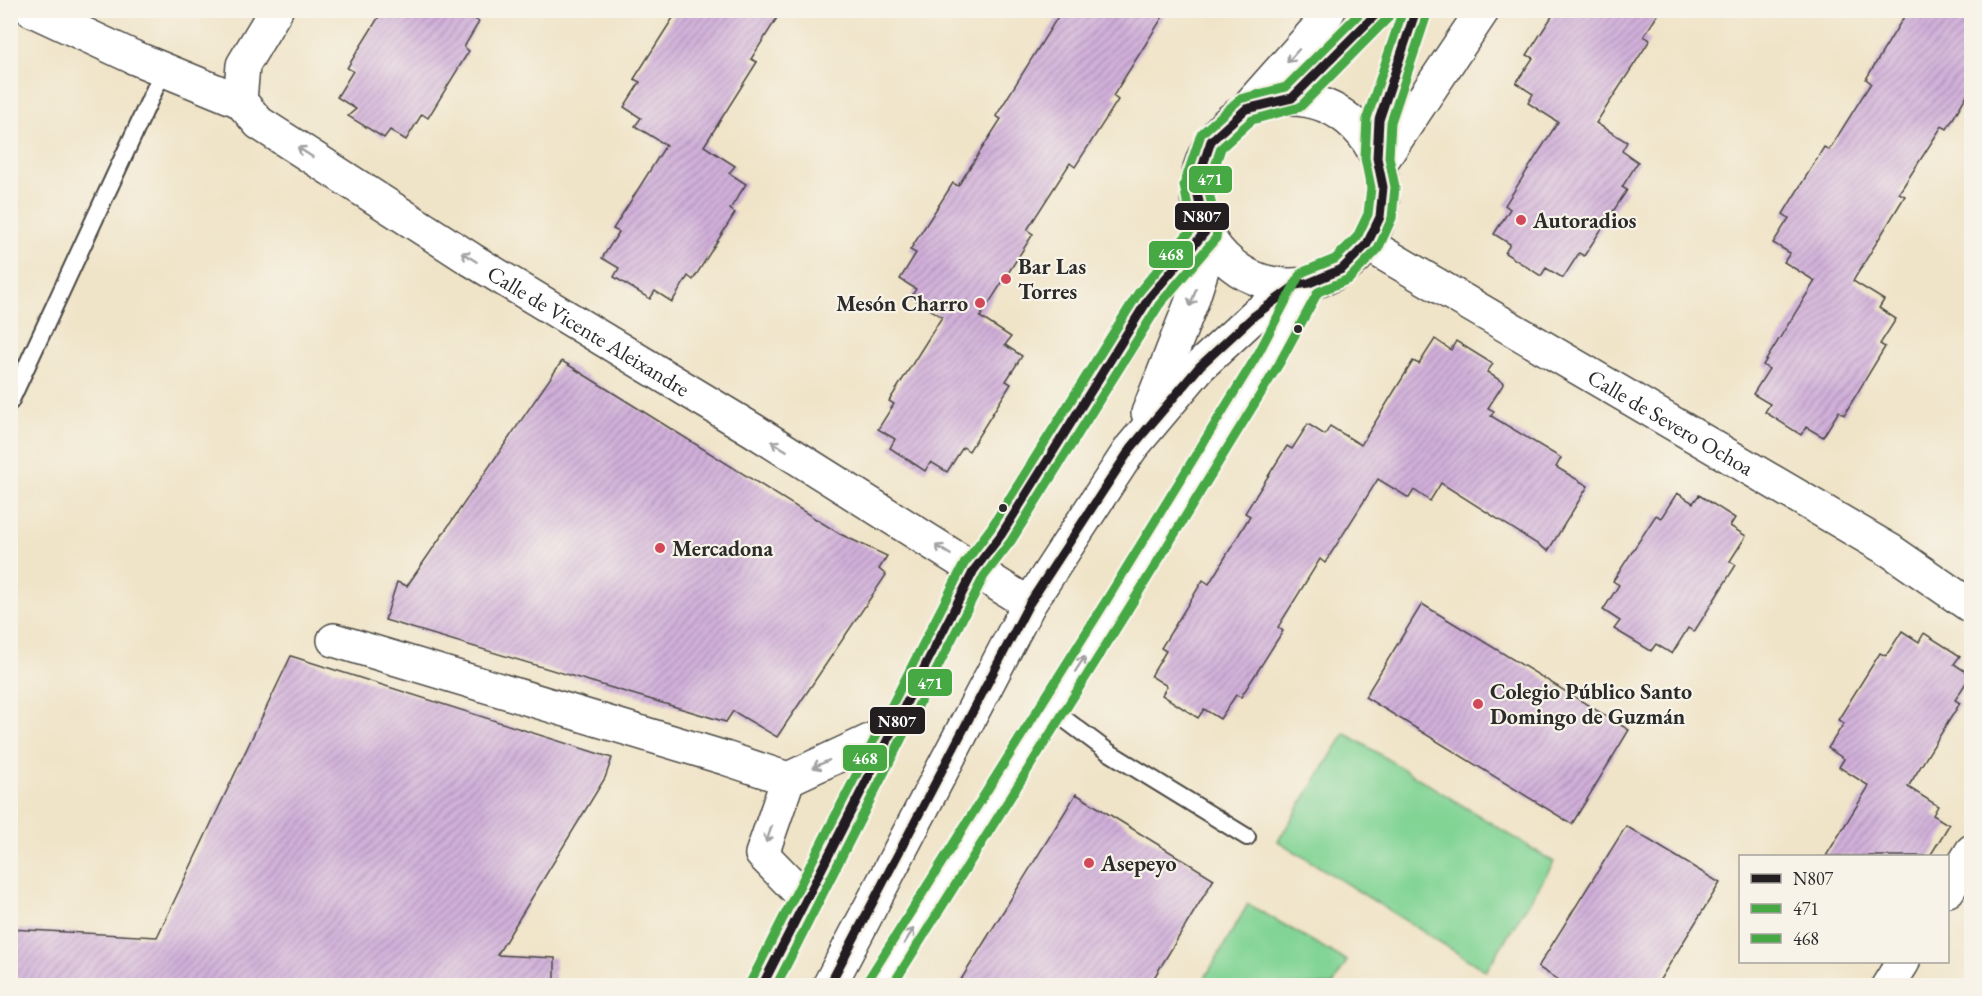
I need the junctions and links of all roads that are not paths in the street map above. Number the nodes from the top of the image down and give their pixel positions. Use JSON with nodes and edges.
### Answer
{"nodes":[{"id":1,"x":32,"y":10,"type":"edge"},
{"id":2,"x":276,"y":10,"type":"edge"},
{"id":3,"x":1329,"y":10,"type":"edge"},
{"id":4,"x":1380,"y":10,"type":"edge"},
{"id":5,"x":1416,"y":10,"type":"edge"},
{"id":6,"x":1483,"y":10,"type":"edge"},
{"id":7,"x":164,"y":69,"type":"junction"},
{"id":8,"x":1292,"y":98,"type":"junction"},
{"id":9,"x":240,"y":102,"type":"junction"},
{"id":10,"x":1246,"y":109,"type":"junction"},
{"id":11,"x":1378,"y":162,"type":"junction"},
{"id":12,"x":1208,"y":237,"type":"junction"},
{"id":13,"x":1367,"y":244,"type":"junction"},
{"id":14,"x":1302,"y":284,"type":"junction"},
{"id":15,"x":10,"y":402,"type":"edge"},
{"id":16,"x":1131,"y":448,"type":"junction"},
{"id":17,"x":974,"y":570,"type":"junction"},
{"id":18,"x":1029,"y":604,"type":"junction"},
{"id":19,"x":1971,"y":607,"type":"edge"},
{"id":20,"x":334,"y":640,"type":"dead end"},
{"id":21,"x":1051,"y":709,"type":"junction"},
{"id":22,"x":891,"y":731,"type":"junction"},
{"id":23,"x":788,"y":779,"type":"junction"},
{"id":24,"x":1247,"y":837,"type":"dead end"},
{"id":25,"x":1971,"y":851,"type":"edge"},
{"id":26,"x":1949,"y":887,"type":"edge"},
{"id":27,"x":805,"y":898,"type":"junction"},
{"id":28,"x":1902,"y":963,"type":"edge"},
{"id":29,"x":832,"y":980,"type":"edge"},
{"id":30,"x":762,"y":986,"type":"edge"},
{"id":31,"x":878,"y":986,"type":"edge"},
{"id":32,"x":1888,"y":986,"type":"edge"}],
"edges":[{"from":1,"to":7,"type":"street"},
{"from":2,"to":9,"type":"street"},
{"from":3,"to":10,"type":"street","one_way":true},
{"from":4,"to":8,"type":"street"},
{"from":5,"to":11,"type":"street"},
{"from":6,"to":11,"type":"street"},
{"from":7,"to":9,"type":"street"},
{"from":7,"to":15,"type":"lane"},
{"from":8,"to":10,"type":"street"},
{"from":8,"to":11,"type":"street"},
{"from":17,"to":9,"type":"street","name":"Calle de Vicente Aleixandre","one_way":true},
{"from":10,"to":12,"type":"street"},
{"from":11,"to":13,"type":"street"},
{"from":12,"to":14,"type":"street"},
{"from":12,"to":16,"type":"street","one_way":true},
{"from":12,"to":17,"type":"street"},
{"from":13,"to":14,"type":"street"},
{"from":13,"to":19,"type":"street","name":"Calle de Severo Ochoa"},
{"from":14,"to":16,"type":"street"},
{"from":21,"to":14,"type":"street","one_way":true},
{"from":16,"to":18,"type":"street"},
{"from":17,"to":18,"type":"street","name":"Calle de Vicente Aleixandre"},
{"from":17,"to":22,"type":"street"},
{"from":18,"to":29,"type":"street"},
{"from":20,"to":23,"type":"street"},
{"from":21,"to":24,"type":"lane"},
{"from":31,"to":21,"type":"street","one_way":true},
{"from":22,"to":23,"type":"street","one_way":true},
{"from":22,"to":27,"type":"street"},
{"from":23,"to":27,"type":"street","one_way":true},
{"from":25,"to":26,"type":"street"},
{"from":27,"to":30,"type":"street"},
{"from":28,"to":32,"type":"street"}]}
